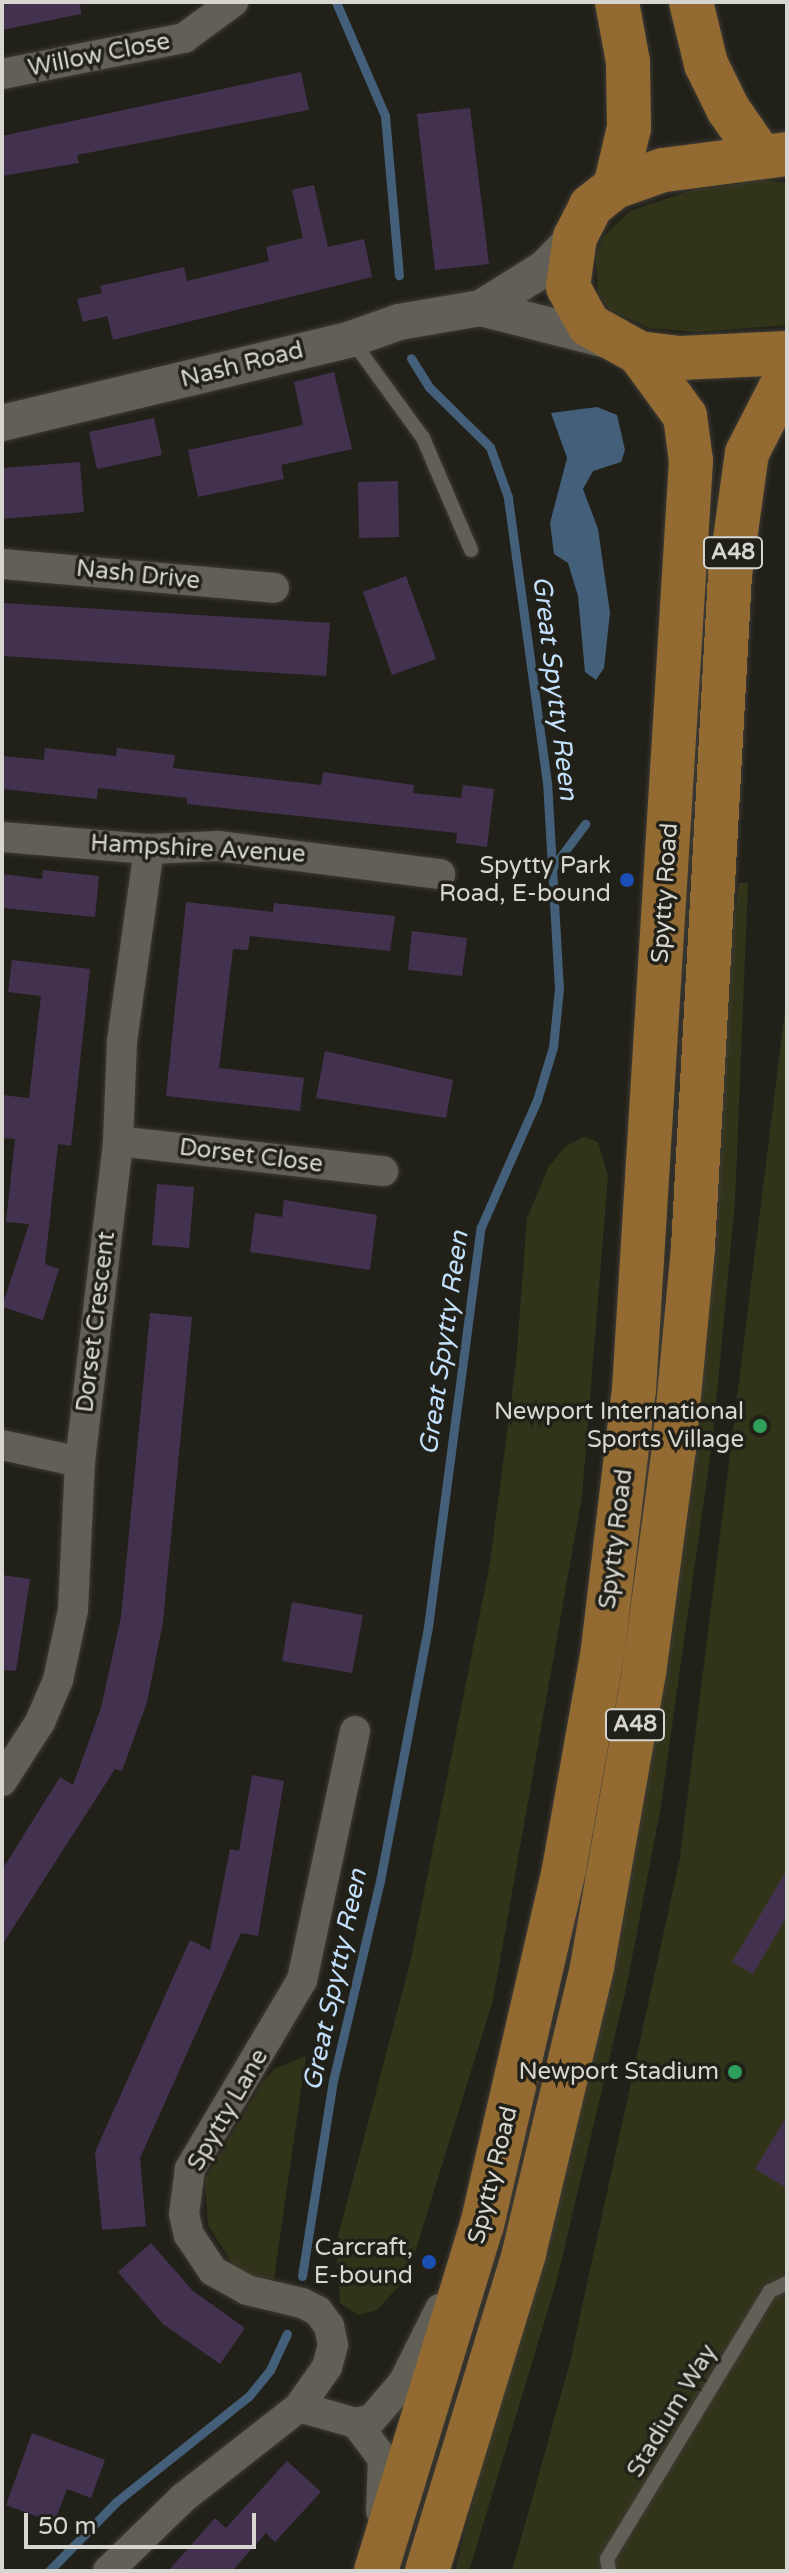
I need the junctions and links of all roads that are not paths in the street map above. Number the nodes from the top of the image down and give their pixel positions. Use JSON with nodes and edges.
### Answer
{"nodes":[{"id":1,"x":233,"y":2,"type":"edge"},
{"id":2,"x":617,"y":2,"type":"edge"},
{"id":3,"x":691,"y":2,"type":"edge"},
{"id":4,"x":2,"y":74,"type":"edge"},
{"id":5,"x":774,"y":155,"type":"edge"},
{"id":6,"x":615,"y":187,"type":"junction"},
{"id":7,"x":575,"y":237,"type":"junction"},
{"id":8,"x":481,"y":308,"type":"junction"},
{"id":9,"x":351,"y":339,"type":"junction"},
{"id":10,"x":625,"y":347,"type":"junction"},
{"id":11,"x":787,"y":353,"type":"edge"},
{"id":12,"x":787,"y":375,"type":"edge"},
{"id":13,"x":2,"y":423,"type":"edge"},
{"id":14,"x":471,"y":550,"type":"dead end"},
{"id":15,"x":2,"y":564,"type":"edge"},
{"id":16,"x":274,"y":588,"type":"dead end"},
{"id":17,"x":2,"y":837,"type":"edge"},
{"id":18,"x":149,"y":849,"type":"junction"},
{"id":19,"x":440,"y":874,"type":"dead end"},
{"id":20,"x":118,"y":1141,"type":"junction"},
{"id":21,"x":383,"y":1171,"type":"dead end"},
{"id":22,"x":2,"y":1445,"type":"edge"},
{"id":23,"x":80,"y":1462,"type":"junction"},
{"id":24,"x":355,"y":1731,"type":"dead end"},
{"id":25,"x":2,"y":1781,"type":"edge"},
{"id":26,"x":482,"y":2225,"type":"junction"},
{"id":27,"x":787,"y":2283,"type":"edge"},
{"id":28,"x":299,"y":2407,"type":"junction"},
{"id":29,"x":356,"y":2423,"type":"junction"},
{"id":30,"x":108,"y":2571,"type":"edge"},
{"id":31,"x":367,"y":2571,"type":"edge"},
{"id":32,"x":376,"y":2571,"type":"edge"},
{"id":33,"x":427,"y":2571,"type":"edge"},
{"id":34,"x":609,"y":2571,"type":"edge"}],
"edges":[{"from":1,"to":4,"type":"street","name":"Willow Close"},
{"from":2,"to":6,"type":"main road"},
{"from":3,"to":5,"type":"main road","number":"A48"},
{"from":5,"to":6,"type":"main road","number":"A48"},
{"from":6,"to":7,"type":"main road","number":"A48"},
{"from":7,"to":8,"type":"street","name":"Nash Road"},
{"from":7,"to":10,"type":"main road","number":"A48"},
{"from":8,"to":9,"type":"street","name":"Nash Road"},
{"from":8,"to":10,"type":"street","name":"Nash Road"},
{"from":9,"to":13,"type":"street","name":"Nash Road"},
{"from":9,"to":14,"type":"lane"},
{"from":10,"to":11,"type":"main road"},
{"from":10,"to":26,"type":"main road","name":"Spytty Road","number":"A48"},
{"from":12,"to":33,"type":"main road","name":"Spytty Road","number":"A48"},
{"from":15,"to":16,"type":"street","name":"Nash Drive"},
{"from":17,"to":18,"type":"street","name":"Hampshire Avenue"},
{"from":18,"to":19,"type":"street","name":"Hampshire Avenue"},
{"from":18,"to":20,"type":"street","name":"Dorset Crescent"},
{"from":20,"to":21,"type":"street","name":"Dorset Close"},
{"from":20,"to":23,"type":"street","name":"Dorset Crescent"},
{"from":22,"to":23,"type":"street"},
{"from":23,"to":25,"type":"street","name":"Dorset Crescent"},
{"from":24,"to":28,"type":"street","name":"Spytty Lane"},
{"from":26,"to":29,"type":"street"},
{"from":26,"to":32,"type":"main road","name":"Spytty Road","number":"A48"},
{"from":27,"to":34,"type":"lane","name":"Stadium Way"},
{"from":28,"to":29,"type":"street"},
{"from":28,"to":30,"type":"street","name":"Spytty Lane"},
{"from":29,"to":31,"type":"street"}]}
